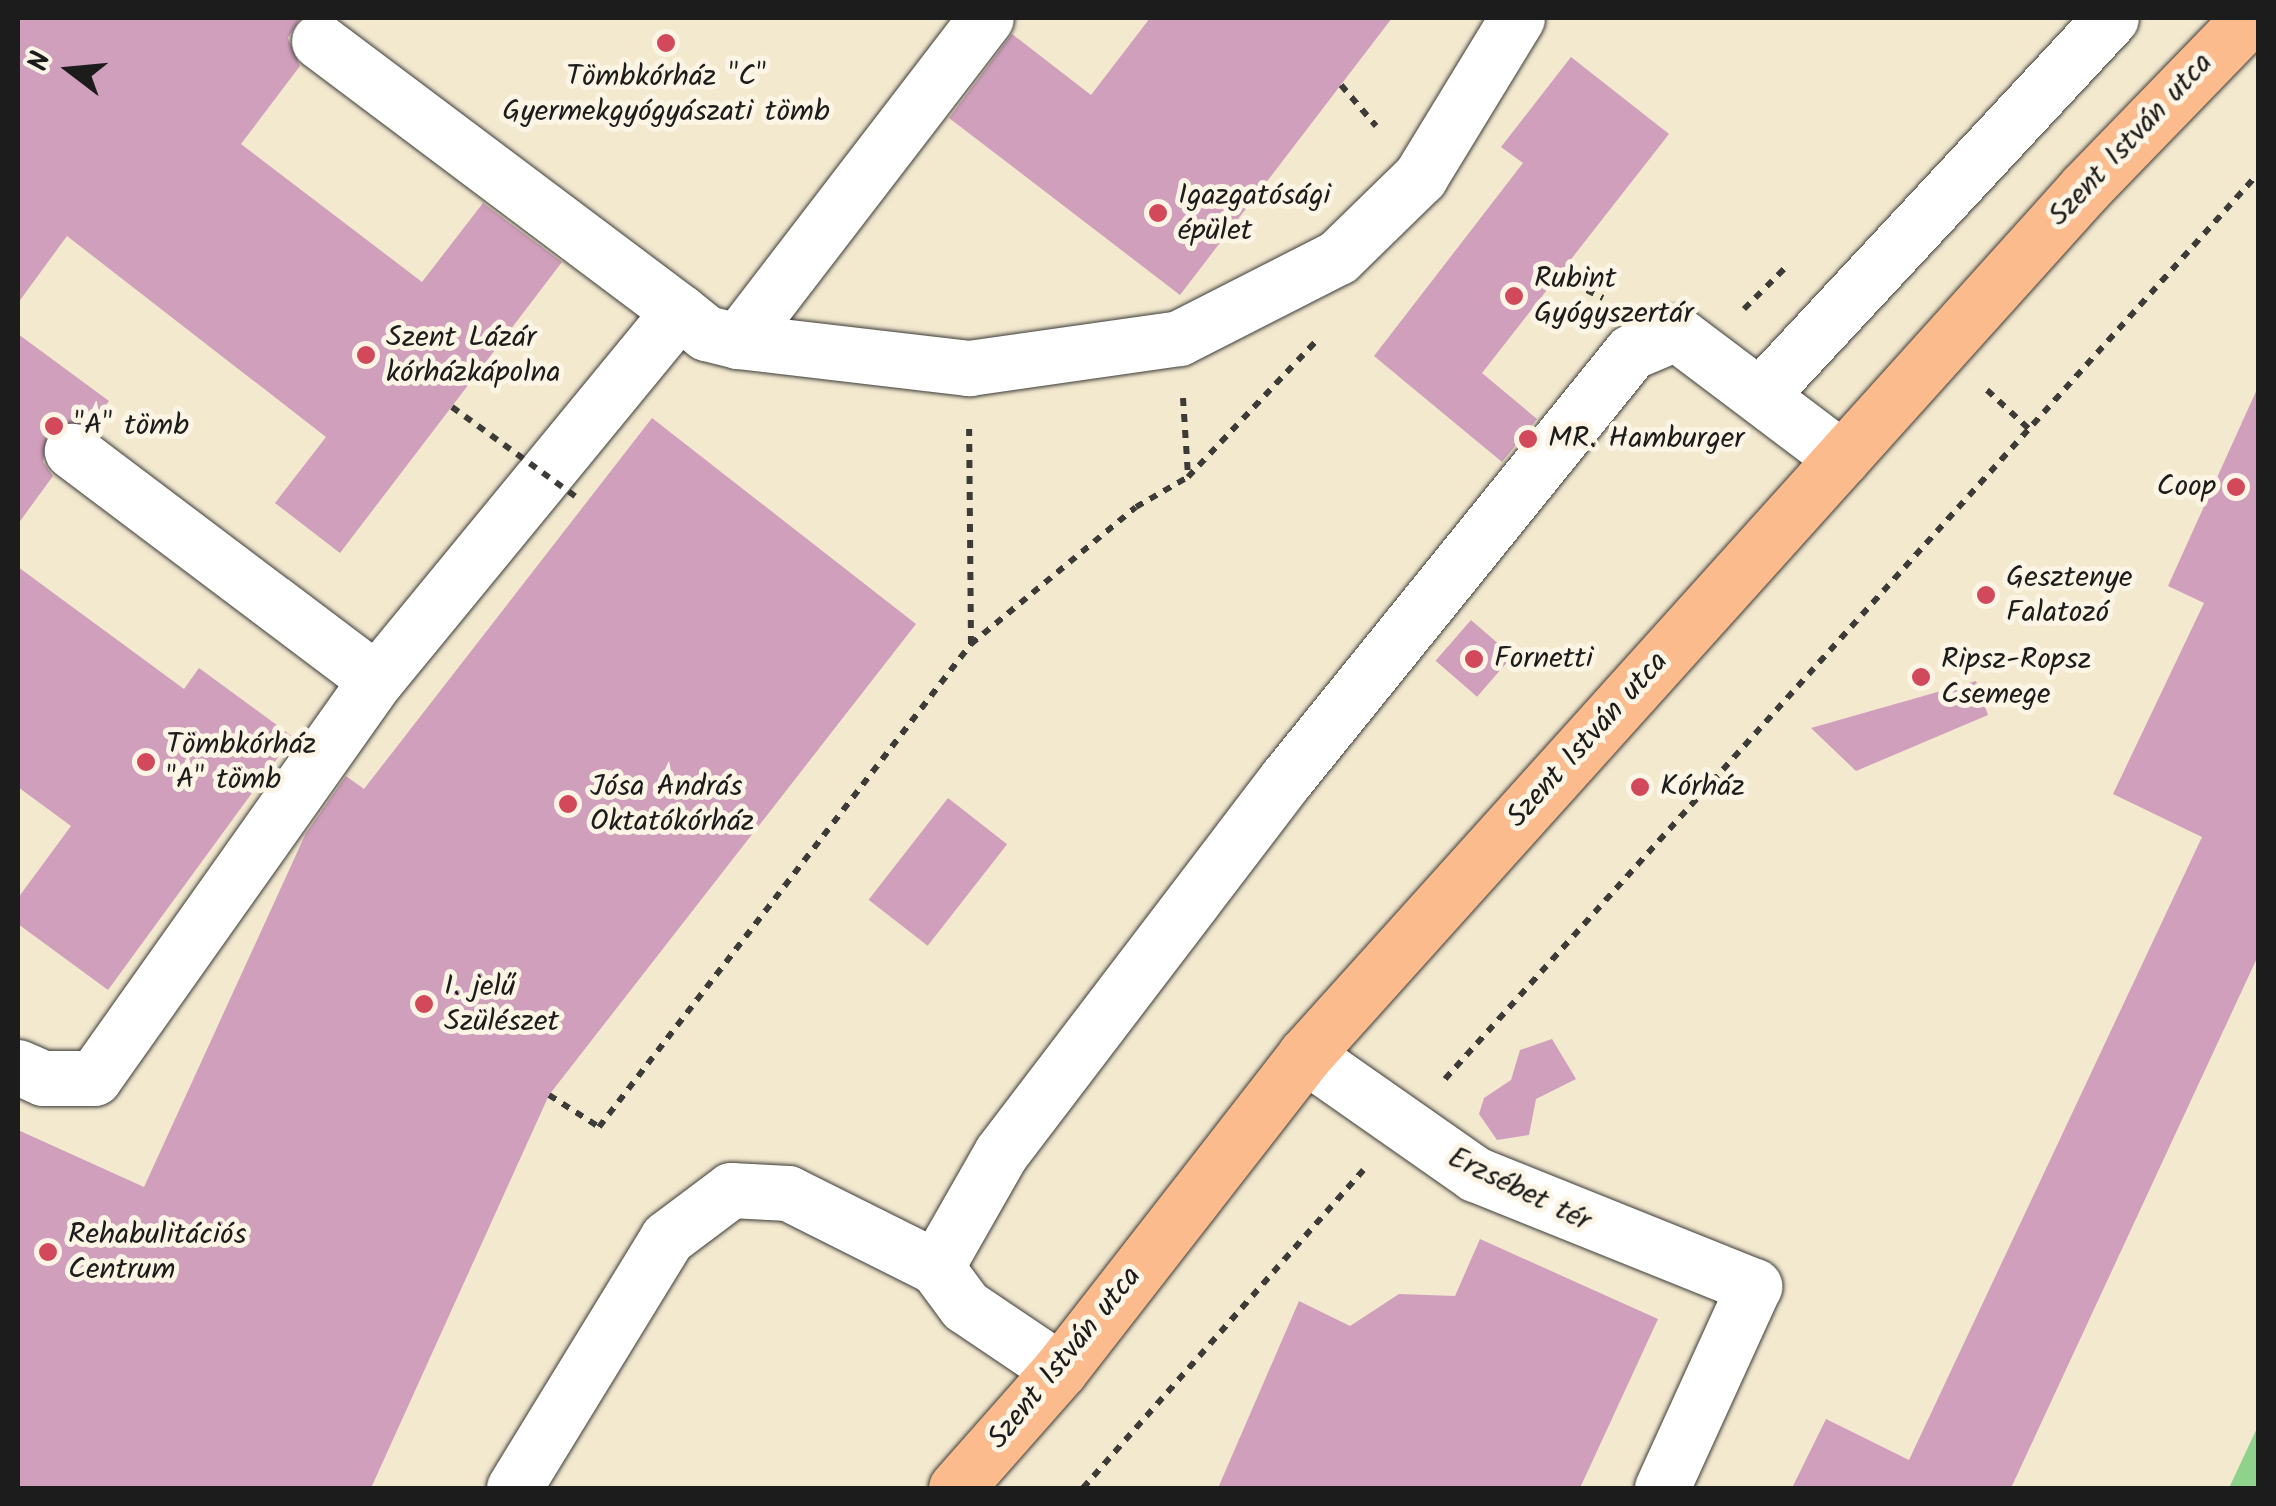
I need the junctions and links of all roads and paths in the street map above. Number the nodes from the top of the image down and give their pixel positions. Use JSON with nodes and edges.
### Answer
{"nodes":[{"id":1,"x":986,"y":18,"type":"edge"},
{"id":2,"x":1517,"y":18,"type":"edge"},
{"id":3,"x":2111,"y":18,"type":"edge"},
{"id":4,"x":2250,"y":18,"type":"edge"},
{"id":5,"x":319,"y":40,"type":"dead end"},
{"id":6,"x":2258,"y":174,"type":"edge"},
{"id":7,"x":679,"y":312,"type":"junction"},
{"id":8,"x":1327,"y":329,"type":"dead end"},
{"id":9,"x":1180,"y":338,"type":"junction"},
{"id":10,"x":738,"y":341,"type":"junction"},
{"id":11,"x":969,"y":368,"type":"junction"},
{"id":12,"x":1762,"y":393,"type":"junction"},
{"id":13,"x":452,"y":407,"type":"dead end"},
{"id":14,"x":72,"y":451,"type":"dead end"},
{"id":15,"x":1842,"y":458,"type":"junction"},
{"id":16,"x":1188,"y":476,"type":"junction"},
{"id":17,"x":582,"y":501,"type":"dead end"},
{"id":18,"x":971,"y":644,"type":"junction"},
{"id":19,"x":376,"y":680,"type":"junction"},
{"id":20,"x":1305,"y":1054,"type":"junction"},
{"id":21,"x":18,"y":1067,"type":"edge"},
{"id":22,"x":549,"y":1095,"type":"dead end"},
{"id":23,"x":1400,"y":1128,"type":"junction"},
{"id":24,"x":936,"y":1267,"type":"junction"},
{"id":25,"x":1060,"y":1370,"type":"junction"},
{"id":26,"x":514,"y":1488,"type":"edge"},
{"id":27,"x":956,"y":1488,"type":"edge"},
{"id":28,"x":1083,"y":1488,"type":"edge"},
{"id":29,"x":1662,"y":1488,"type":"edge"}],
"edges":[{"from":1,"to":10,"type":"lane"},
{"from":2,"to":9,"type":"lane"},
{"from":3,"to":12,"type":"lane"},
{"from":4,"to":15,"type":"main road","name":"Szent István utca"},
{"from":5,"to":7,"type":"lane"},
{"from":6,"to":23,"type":"path"},
{"from":7,"to":10,"type":"lane"},
{"from":7,"to":19,"type":"lane"},
{"from":8,"to":16,"type":"path"},
{"from":9,"to":11,"type":"lane"},
{"from":9,"to":16,"type":"path"},
{"from":10,"to":11,"type":"lane"},
{"from":11,"to":18,"type":"path"},
{"from":12,"to":15,"type":"lane"},
{"from":12,"to":24,"type":"lane"},
{"from":13,"to":17,"type":"path","bridge":true},
{"from":14,"to":19,"type":"lane"},
{"from":15,"to":20,"type":"main road","name":"Szent István utca"},
{"from":16,"to":18,"type":"path"},
{"from":18,"to":22,"type":"path"},
{"from":19,"to":21,"type":"lane"},
{"from":20,"to":23,"type":"lane","name":"Erzsébet tér"},
{"from":20,"to":25,"type":"main road","name":"Szent István utca"},
{"from":23,"to":28,"type":"path"},
{"from":23,"to":29,"type":"lane","name":"Erzsébet tér"},
{"from":24,"to":25,"type":"lane"},
{"from":24,"to":26,"type":"lane"},
{"from":25,"to":27,"type":"main road","name":"Szent István utca"}]}
